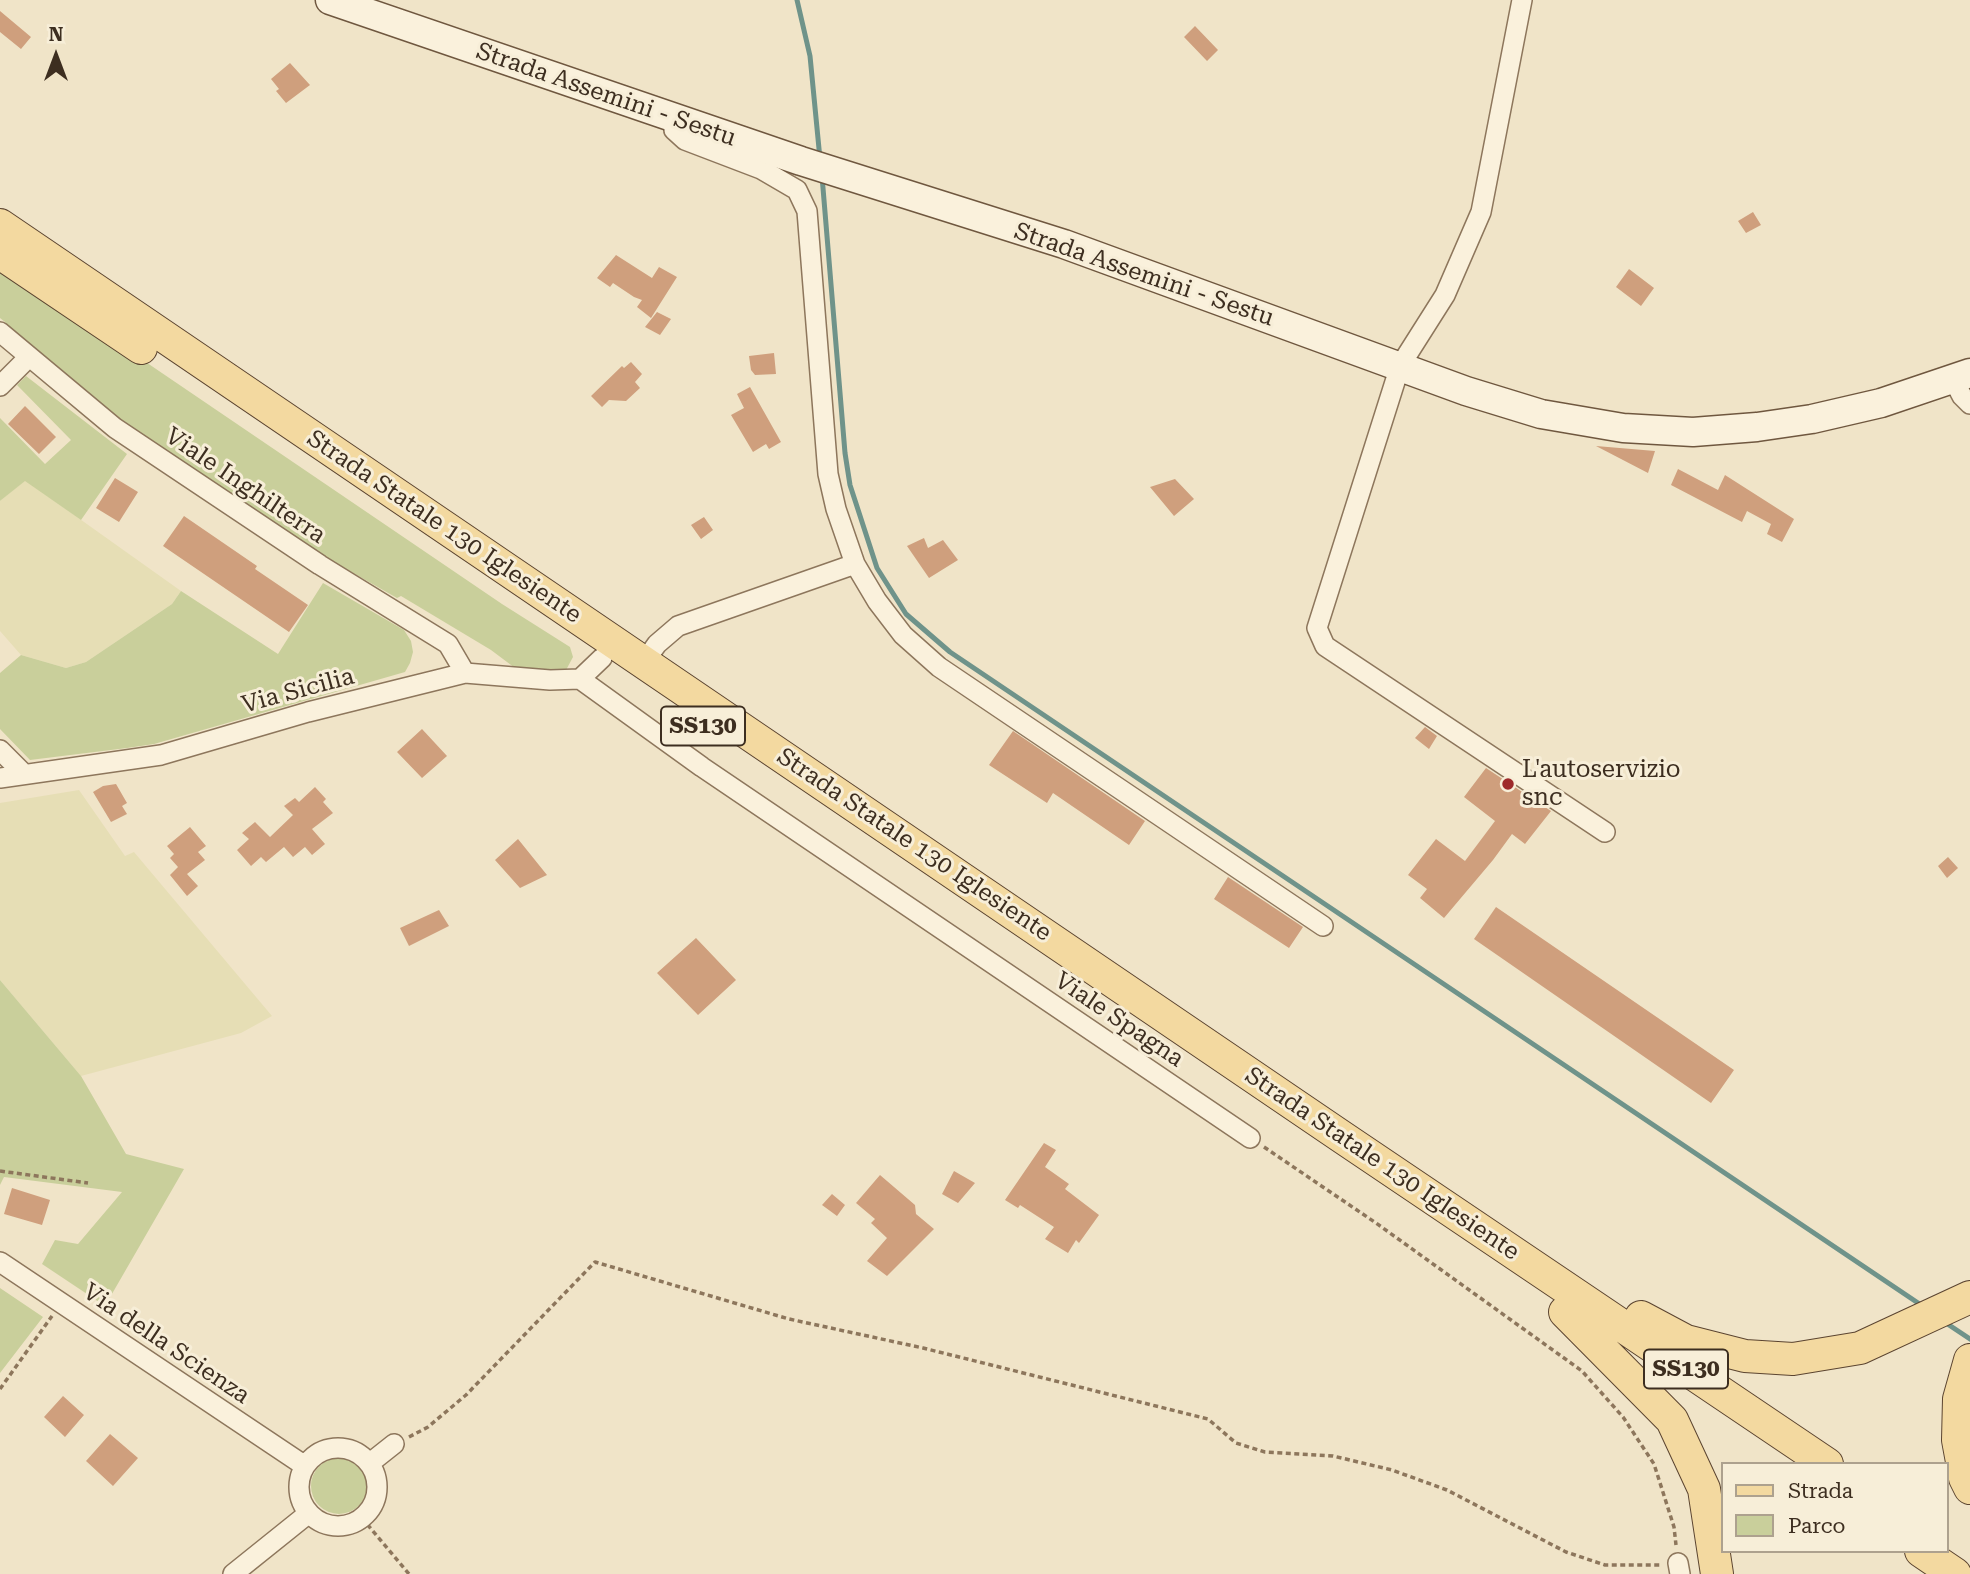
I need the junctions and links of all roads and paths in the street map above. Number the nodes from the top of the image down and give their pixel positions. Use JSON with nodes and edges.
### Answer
{"nodes":[{"id":1,"x":330,"y":0,"type":"edge"},
{"id":2,"x":1522,"y":0,"type":"edge"},
{"id":3,"x":675,"y":119,"type":"junction"},
{"id":4,"x":0,"y":225,"type":"edge"},
{"id":5,"x":0,"y":253,"type":"edge"},
{"id":6,"x":0,"y":332,"type":"edge"},
{"id":7,"x":28,"y":358,"type":"junction"},
{"id":8,"x":1400,"y":366,"type":"junction"},
{"id":9,"x":1961,"y":376,"type":"edge"},
{"id":10,"x":0,"y":386,"type":"edge"},
{"id":11,"x":1970,"y":404,"type":"edge"},
{"id":12,"x":855,"y":564,"type":"junction"},
{"id":13,"x":644,"y":662,"type":"junction"},
{"id":14,"x":591,"y":668,"type":"junction"},
{"id":15,"x":465,"y":673,"type":"junction"},
{"id":16,"x":0,"y":750,"type":"edge"},
{"id":17,"x":23,"y":773,"type":"junction"},
{"id":18,"x":0,"y":778,"type":"edge"},
{"id":19,"x":1605,"y":832,"type":"dead end"},
{"id":20,"x":1323,"y":926,"type":"dead end"},
{"id":21,"x":1251,"y":1138,"type":"joint"},
{"id":22,"x":0,"y":1171,"type":"edge"},
{"id":23,"x":88,"y":1183,"type":"dead end"},
{"id":24,"x":0,"y":1262,"type":"edge"},
{"id":25,"x":1545,"y":1273,"type":"junction"},
{"id":26,"x":1970,"y":1297,"type":"edge"},
{"id":27,"x":61,"y":1303,"type":"junction"},
{"id":28,"x":1565,"y":1312,"type":"junction"},
{"id":29,"x":1970,"y":1360,"type":"edge"},
{"id":30,"x":0,"y":1389,"type":"edge"},
{"id":31,"x":394,"y":1444,"type":"joint"},
{"id":32,"x":1788,"y":1462,"type":"edge"},
{"id":33,"x":1824,"y":1462,"type":"edge"},
{"id":34,"x":370,"y":1463,"type":"junction"},
{"id":35,"x":305,"y":1466,"type":"junction"},
{"id":36,"x":1970,"y":1488,"type":"edge"},
{"id":37,"x":309,"y":1513,"type":"junction"},
{"id":38,"x":362,"y":1518,"type":"junction"},
{"id":39,"x":1949,"y":1546,"type":"edge"},
{"id":40,"x":1924,"y":1553,"type":"edge"},
{"id":41,"x":1970,"y":1560,"type":"edge"},
{"id":42,"x":1679,"y":1569,"type":"edge"},
{"id":43,"x":233,"y":1574,"type":"edge"},
{"id":44,"x":409,"y":1574,"type":"edge"},
{"id":45,"x":1717,"y":1574,"type":"edge"},
{"id":46,"x":1955,"y":1574,"type":"edge"}],
"edges":[{"from":1,"to":3,"type":"street","name":"Strada Assemini - Sestu"},
{"from":2,"to":8,"type":"street"},
{"from":3,"to":8,"type":"street","name":"Strada Assemini - Sestu"},
{"from":3,"to":12,"type":"street"},
{"from":4,"to":13,"type":"main road","name":"Strada Statale 130 Iglesiente","number":"SS130"},
{"from":5,"to":14,"type":"main road","name":"Strada Statale 130 Iglesiente","number":"SS130"},
{"from":6,"to":7,"type":"street","name":"Viale Inghilterra"},
{"from":7,"to":10,"type":"street"},
{"from":7,"to":15,"type":"street","name":"Viale Inghilterra"},
{"from":8,"to":9,"type":"street","name":"Strada Assemini - Sestu"},
{"from":8,"to":19,"type":"street"},
{"from":9,"to":11,"type":"street"},
{"from":12,"to":13,"type":"street"},
{"from":12,"to":20,"type":"street"},
{"from":13,"to":25,"type":"main road","name":"Strada Statale 130 Iglesiente","number":"SS130"},
{"from":14,"to":15,"type":"street","name":"Via Sicilia"},
{"from":14,"to":21,"type":"street","name":"Viale Spagna"},
{"from":14,"to":28,"type":"main road","name":"Strada Statale 130 Iglesiente","number":"SS130"},
{"from":15,"to":17,"type":"street","name":"Via Sicilia"},
{"from":16,"to":17,"type":"street"},
{"from":17,"to":18,"type":"street","name":"Via Sicilia"},
{"from":21,"to":42,"type":"path"},
{"from":22,"to":23,"type":"path"},
{"from":24,"to":27,"type":"street","name":"Via della Scienza"},
{"from":25,"to":26,"type":"main road"},
{"from":25,"to":33,"type":"main road","name":"Strada Statale 130 Iglesiente","number":"SS130"},
{"from":27,"to":30,"type":"path"},
{"from":27,"to":35,"type":"street","name":"Via della Scienza"},
{"from":28,"to":32,"type":"main road","name":"Strada Statale 130 Iglesiente","number":"SS130"},
{"from":28,"to":45,"type":"main road"},
{"from":29,"to":36,"type":"main road"},
{"from":31,"to":34,"type":"street"},
{"from":31,"to":42,"type":"path"},
{"from":34,"to":35,"type":"street"},
{"from":34,"to":38,"type":"street"},
{"from":35,"to":37,"type":"street"},
{"from":37,"to":38,"type":"street"},
{"from":37,"to":43,"type":"street"},
{"from":38,"to":44,"type":"path"},
{"from":39,"to":41,"type":"main road"},
{"from":40,"to":46,"type":"main road"}]}
